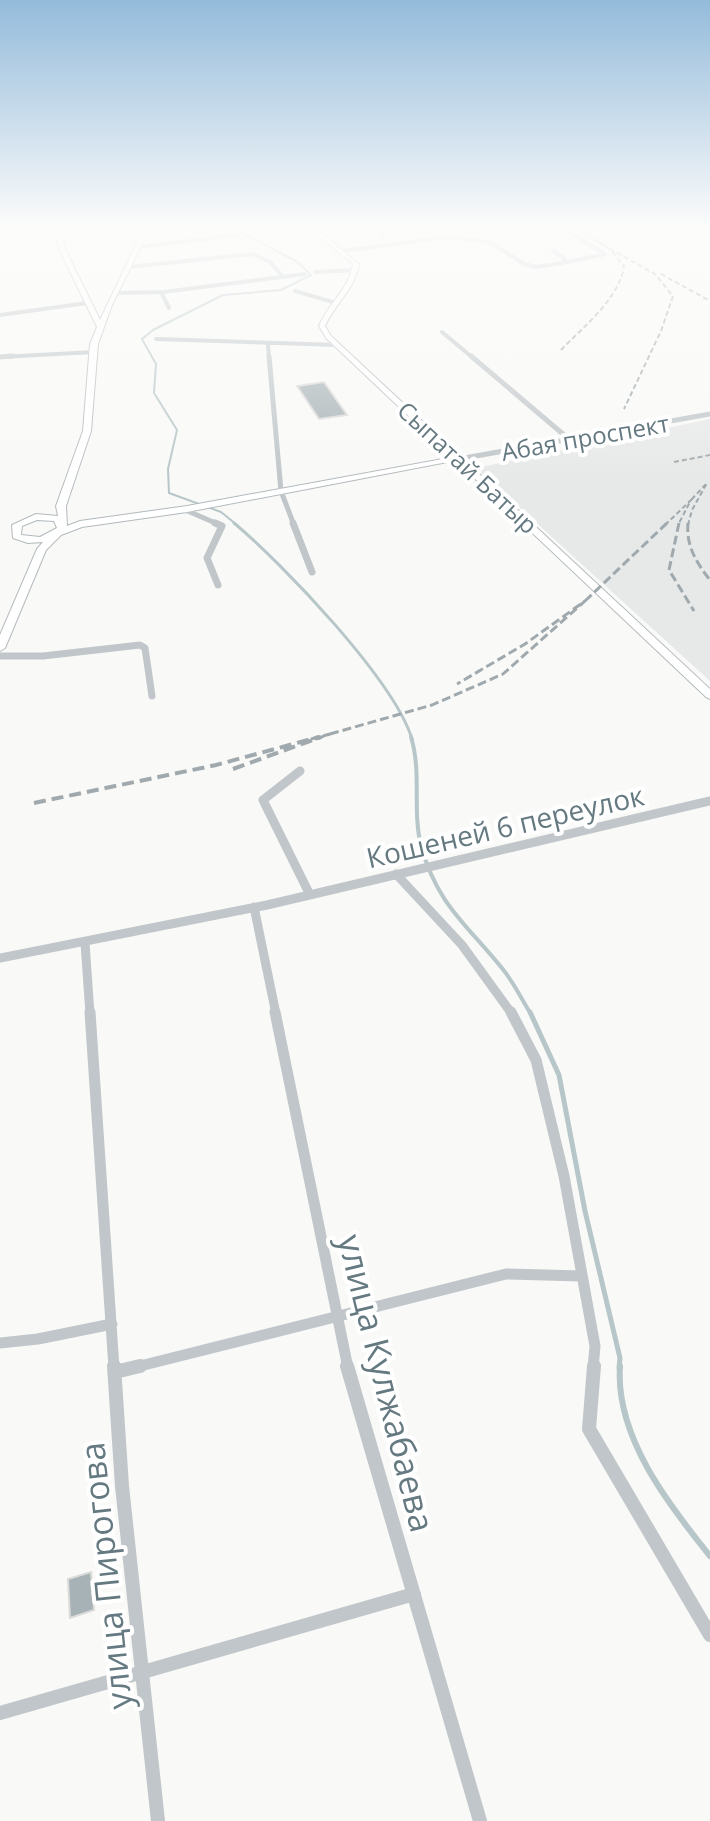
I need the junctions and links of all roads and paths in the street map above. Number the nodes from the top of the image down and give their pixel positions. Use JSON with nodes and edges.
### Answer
{"nodes":[{"id":1,"x":92,"y":313,"type":"edge"},
{"id":2,"x":106,"y":313,"type":"edge"},
{"id":3,"x":327,"y":313,"type":"edge"},
{"id":4,"x":100,"y":327,"type":"junction"},
{"id":5,"x":442,"y":332,"type":"dead end"},
{"id":6,"x":156,"y":339,"type":"dead end"},
{"id":7,"x":268,"y":345,"type":"junction"},
{"id":8,"x":337,"y":345,"type":"junction"},
{"id":9,"x":95,"y":352,"type":"junction"},
{"id":10,"x":0,"y":357,"type":"edge"},
{"id":11,"x":710,"y":414,"type":"edge"},
{"id":12,"x":570,"y":440,"type":"junction"},
{"id":13,"x":459,"y":459,"type":"junction"},
{"id":14,"x":67,"y":488,"type":"junction"},
{"id":15,"x":281,"y":491,"type":"junction"},
{"id":16,"x":185,"y":509,"type":"junction"},
{"id":17,"x":27,"y":519,"type":"junction"},
{"id":18,"x":58,"y":526,"type":"junction"},
{"id":19,"x":28,"y":540,"type":"junction"},
{"id":20,"x":0,"y":542,"type":"edge"},
{"id":21,"x":40,"y":555,"type":"junction"},
{"id":22,"x":312,"y":572,"type":"dead end"},
{"id":23,"x":218,"y":585,"type":"dead end"},
{"id":24,"x":0,"y":648,"type":"edge"},
{"id":25,"x":0,"y":656,"type":"edge"},
{"id":26,"x":710,"y":695,"type":"edge"},
{"id":27,"x":152,"y":696,"type":"dead end"},
{"id":28,"x":300,"y":771,"type":"dead end"},
{"id":29,"x":710,"y":801,"type":"edge"},
{"id":30,"x":396,"y":874,"type":"junction"},
{"id":31,"x":309,"y":893,"type":"junction"},
{"id":32,"x":254,"y":907,"type":"junction"},
{"id":33,"x":85,"y":943,"type":"junction"},
{"id":34,"x":0,"y":958,"type":"edge"},
{"id":35,"x":581,"y":1276,"type":"junction"},
{"id":36,"x":336,"y":1317,"type":"junction"},
{"id":37,"x":112,"y":1324,"type":"junction"},
{"id":38,"x":0,"y":1343,"type":"edge"},
{"id":39,"x":115,"y":1372,"type":"junction"},
{"id":40,"x":414,"y":1594,"type":"junction"},
{"id":41,"x":710,"y":1635,"type":"edge"},
{"id":42,"x":143,"y":1674,"type":"junction"},
{"id":43,"x":0,"y":1713,"type":"edge"},
{"id":44,"x":158,"y":1821,"type":"edge"},
{"id":45,"x":480,"y":1821,"type":"edge"}],
"edges":[{"from":1,"to":4,"type":"main road"},
{"from":2,"to":4,"type":"main road"},
{"from":3,"to":8,"type":"main road"},
{"from":4,"to":9,"type":"main road"},
{"from":5,"to":12,"type":"street"},
{"from":6,"to":7,"type":"street"},
{"from":7,"to":8,"type":"street"},
{"from":7,"to":15,"type":"street"},
{"from":8,"to":13,"type":"main road","name":"Сыпатай Батыр"},
{"from":9,"to":10,"type":"street"},
{"from":9,"to":14,"type":"main road"},
{"from":11,"to":12,"type":"street","name":"Абая проспект"},
{"from":12,"to":13,"type":"street","name":"Абая проспект"},
{"from":13,"to":15,"type":"main road"},
{"from":13,"to":26,"type":"main road","name":"Сыпатай Батыр"},
{"from":14,"to":17,"type":"main road"},
{"from":14,"to":18,"type":"main road"},
{"from":15,"to":16,"type":"main road"},
{"from":15,"to":22,"type":"street"},
{"from":16,"to":18,"type":"main road"},
{"from":16,"to":23,"type":"street"},
{"from":17,"to":18,"type":"main road"},
{"from":17,"to":19,"type":"main road"},
{"from":18,"to":19,"type":"main road"},
{"from":18,"to":21,"type":"main road"},
{"from":19,"to":20,"type":"main road"},
{"from":19,"to":21,"type":"main road"},
{"from":21,"to":24,"type":"main road"},
{"from":25,"to":27,"type":"street"},
{"from":28,"to":31,"type":"street"},
{"from":29,"to":30,"type":"street","name":"Кошеней 6 переулок"},
{"from":30,"to":31,"type":"street","name":"Кошеней 6 переулок"},
{"from":30,"to":35,"type":"street"},
{"from":31,"to":32,"type":"street","name":"Кошеней 6 переулок"},
{"from":32,"to":33,"type":"street","name":"Кошеней 6 переулок"},
{"from":32,"to":36,"type":"street","name":"улица Кулжабаева"},
{"from":33,"to":34,"type":"street","name":"Кошеней 6 переулок"},
{"from":33,"to":37,"type":"street","name":"улица Пирогова"},
{"from":35,"to":36,"type":"street"},
{"from":35,"to":41,"type":"street"},
{"from":36,"to":39,"type":"street"},
{"from":36,"to":40,"type":"street","name":"улица Кулжабаева"},
{"from":37,"to":38,"type":"street"},
{"from":37,"to":39,"type":"street","name":"улица Пирогова"},
{"from":39,"to":42,"type":"street","name":"улица Пирогова"},
{"from":40,"to":42,"type":"street"},
{"from":40,"to":45,"type":"street","name":"улица Кулжабаева"},
{"from":42,"to":43,"type":"street"},
{"from":42,"to":44,"type":"street","name":"улица Пирогова"}]}
